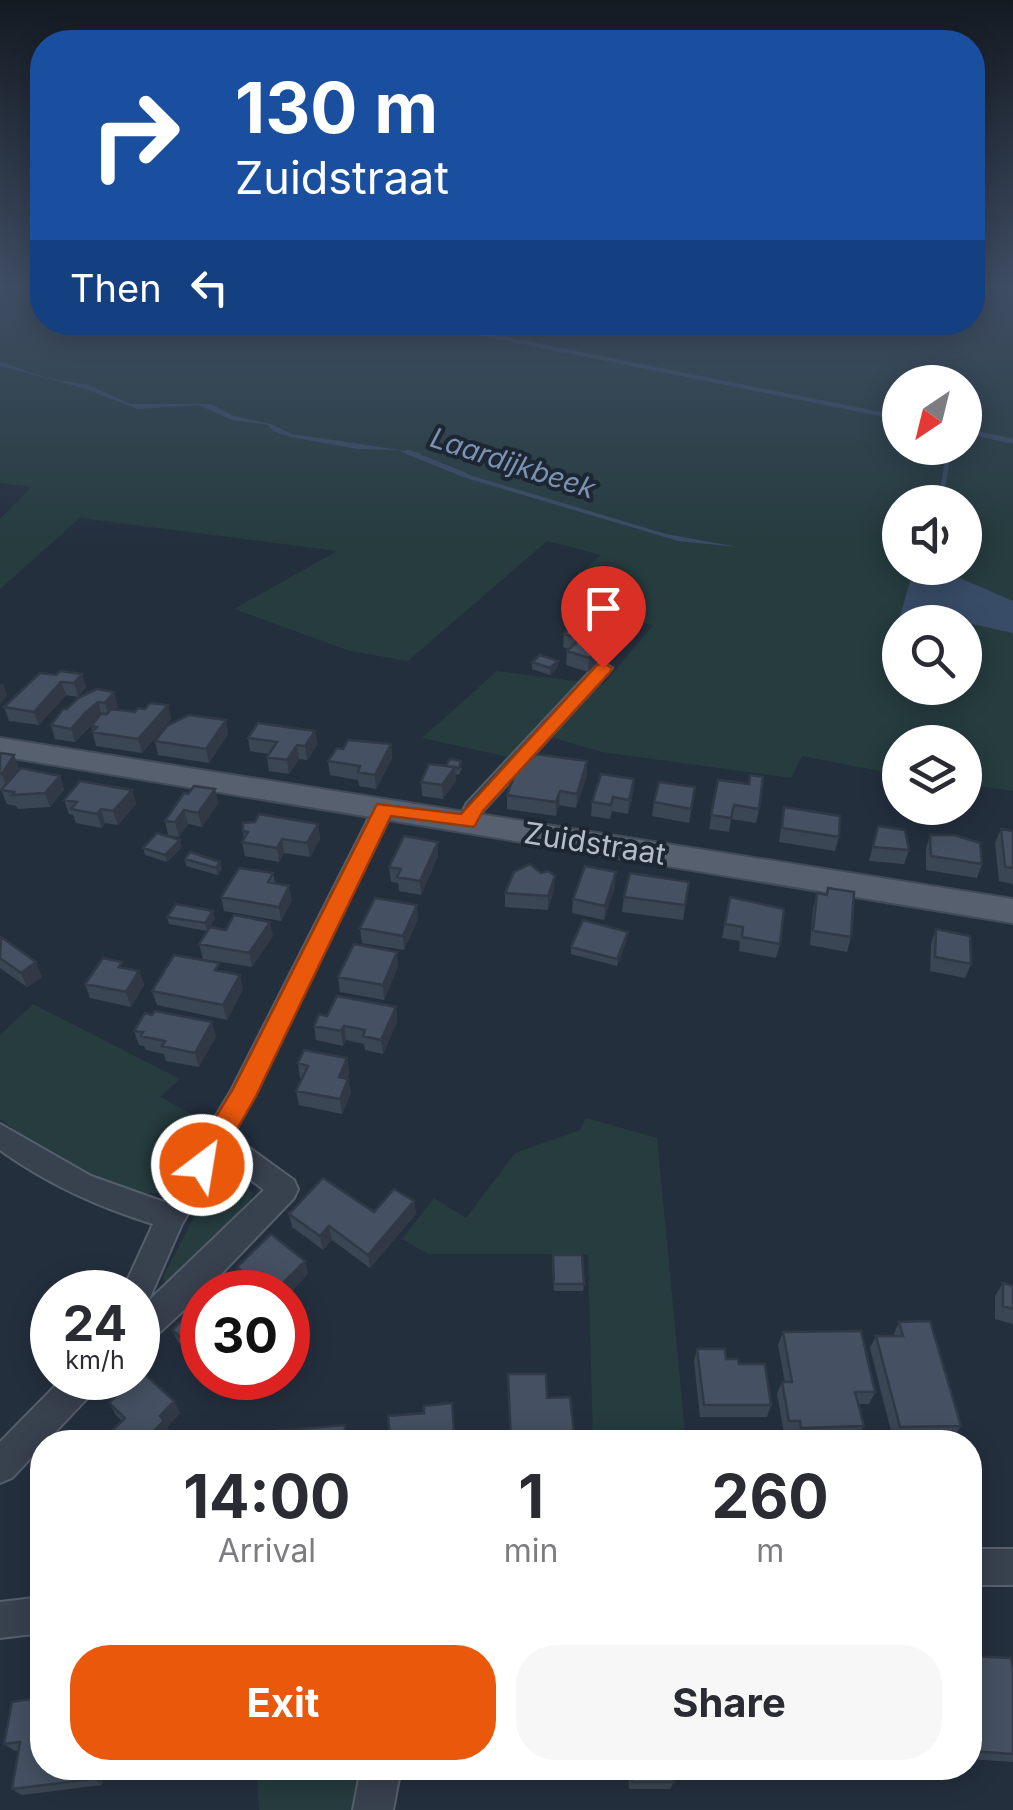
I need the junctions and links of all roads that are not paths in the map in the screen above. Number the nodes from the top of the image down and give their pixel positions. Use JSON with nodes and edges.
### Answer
{"nodes":[{"id":1,"x":603,"y":668,"type":"dead end"},
{"id":2,"x":0,"y":748,"type":"edge"},
{"id":3,"x":384,"y":808,"type":"junction"},
{"id":4,"x":467,"y":822,"type":"junction"},
{"id":5,"x":1013,"y":911,"type":"edge"},
{"id":6,"x":0,"y":1135,"type":"edge"},
{"id":7,"x":217,"y":1139,"type":"junction"},
{"id":8,"x":172,"y":1216,"type":"junction"},
{"id":9,"x":147,"y":1270,"type":"edge"},
{"id":10,"x":160,"y":1311,"type":"edge"},
{"id":11,"x":64,"y":1400,"type":"edge"},
{"id":12,"x":35,"y":1430,"type":"edge"},
{"id":13,"x":30,"y":1435,"type":"edge"},
{"id":14,"x":0,"y":1466,"type":"edge"},
{"id":15,"x":982,"y":1566,"type":"edge"},
{"id":16,"x":1013,"y":1567,"type":"edge"},
{"id":17,"x":30,"y":1616,"type":"edge"},
{"id":18,"x":0,"y":1620,"type":"edge"},
{"id":19,"x":379,"y":1780,"type":"edge"},
{"id":20,"x":373,"y":1810,"type":"edge"}],
"edges":[{"from":1,"to":4,"type":"street"},
{"from":2,"to":3,"type":"main road","name":"Zuidstraat"},
{"from":3,"to":4,"type":"main road","name":"Zuidstraat"},
{"from":3,"to":7,"type":"street"},
{"from":4,"to":5,"type":"main road","name":"Zuidstraat"},
{"from":6,"to":8,"type":"street"},
{"from":7,"to":8,"type":"street"},
{"from":7,"to":10,"type":"street"},
{"from":8,"to":9,"type":"street"},
{"from":11,"to":12,"type":"street"},
{"from":13,"to":14,"type":"street"},
{"from":15,"to":16,"type":"street"},
{"from":17,"to":18,"type":"street"},
{"from":19,"to":20,"type":"street"}]}
